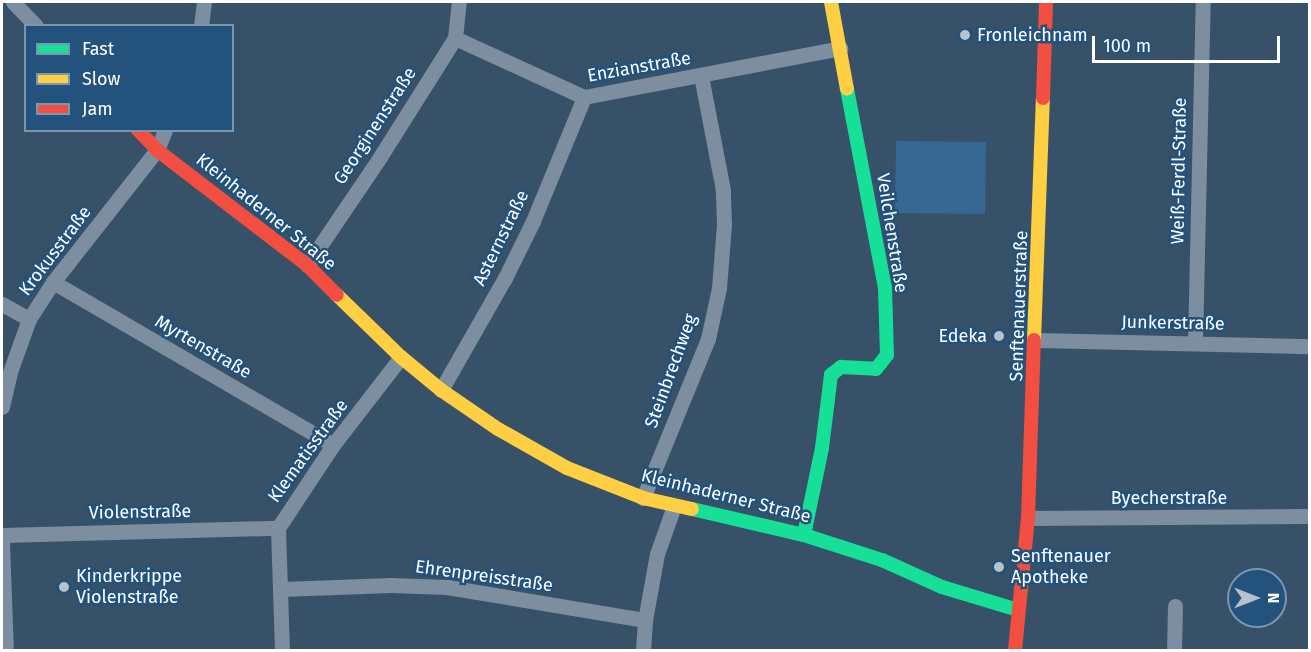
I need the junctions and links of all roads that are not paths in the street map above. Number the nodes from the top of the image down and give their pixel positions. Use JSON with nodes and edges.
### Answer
{"nodes":[{"id":1,"x":13,"y":2,"type":"edge"},
{"id":2,"x":204,"y":2,"type":"edge"},
{"id":3,"x":459,"y":2,"type":"edge"},
{"id":4,"x":831,"y":2,"type":"edge"},
{"id":5,"x":1046,"y":2,"type":"edge"},
{"id":6,"x":1203,"y":2,"type":"edge"},
{"id":7,"x":34,"y":24,"type":"edge"},
{"id":8,"x":201,"y":24,"type":"edge"},
{"id":9,"x":455,"y":38,"type":"junction"},
{"id":10,"x":840,"y":48,"type":"junction"},
{"id":11,"x":701,"y":76,"type":"junction"},
{"id":12,"x":584,"y":98,"type":"junction"},
{"id":13,"x":140,"y":132,"type":"edge"},
{"id":14,"x":164,"y":132,"type":"edge"},
{"id":15,"x":157,"y":150,"type":"junction"},
{"id":16,"x":307,"y":265,"type":"junction"},
{"id":17,"x":53,"y":282,"type":"junction"},
{"id":18,"x":2,"y":304,"type":"edge"},
{"id":19,"x":29,"y":320,"type":"junction"},
{"id":20,"x":1036,"y":340,"type":"junction"},
{"id":21,"x":1195,"y":342,"type":"junction"},
{"id":22,"x":1310,"y":346,"type":"edge"},
{"id":23,"x":401,"y":357,"type":"junction"},
{"id":24,"x":441,"y":390,"type":"junction"},
{"id":25,"x":2,"y":407,"type":"edge"},
{"id":26,"x":333,"y":446,"type":"junction"},
{"id":27,"x":643,"y":498,"type":"junction"},
{"id":28,"x":674,"y":506,"type":"junction"},
{"id":29,"x":1310,"y":516,"type":"edge"},
{"id":30,"x":1028,"y":518,"type":"junction"},
{"id":31,"x":279,"y":528,"type":"junction"},
{"id":32,"x":2,"y":535,"type":"edge"},
{"id":33,"x":804,"y":535,"type":"junction"},
{"id":34,"x":2,"y":543,"type":"edge"},
{"id":35,"x":281,"y":589,"type":"junction"},
{"id":36,"x":1175,"y":606,"type":"dead end"},
{"id":37,"x":1018,"y":610,"type":"junction"},
{"id":38,"x":645,"y":620,"type":"junction"},
{"id":39,"x":6,"y":651,"type":"edge"},
{"id":40,"x":282,"y":651,"type":"edge"},
{"id":41,"x":643,"y":651,"type":"edge"},
{"id":42,"x":1015,"y":651,"type":"edge"},
{"id":43,"x":1174,"y":651,"type":"edge"}],
"edges":[{"from":1,"to":7,"type":"street"},
{"from":2,"to":8,"type":"street"},
{"from":3,"to":9,"type":"street","name":"Georginenstraße"},
{"from":4,"to":10,"type":"street","name":"Veilchenstraße"},
{"from":5,"to":20,"type":"street","name":"Senftenauerstraße"},
{"from":6,"to":21,"type":"street","name":"Weiß-Ferdl-Straße"},
{"from":9,"to":12,"type":"street","name":"Enzianstraße"},
{"from":9,"to":16,"type":"street","name":"Georginenstraße"},
{"from":10,"to":11,"type":"street","name":"Enzianstraße"},
{"from":10,"to":33,"type":"street","name":"Veilchenstraße"},
{"from":11,"to":12,"type":"street","name":"Enzianstraße"},
{"from":11,"to":27,"type":"street","name":"Steinbrechweg"},
{"from":12,"to":24,"type":"street","name":"Asternstraße"},
{"from":13,"to":15,"type":"street","name":"Kleinhaderner Straße"},
{"from":14,"to":15,"type":"street","name":"Krokusstraße"},
{"from":15,"to":16,"type":"street","name":"Kleinhaderner Straße"},
{"from":15,"to":17,"type":"street","name":"Krokusstraße"},
{"from":16,"to":23,"type":"street","name":"Kleinhaderner Straße"},
{"from":17,"to":19,"type":"street","name":"Krokusstraße"},
{"from":17,"to":26,"type":"street","name":"Myrtenstraße"},
{"from":18,"to":19,"type":"street"},
{"from":19,"to":25,"type":"street","name":"Krokusstraße"},
{"from":20,"to":21,"type":"street","name":"Junkerstraße"},
{"from":20,"to":30,"type":"street","name":"Senftenauerstraße"},
{"from":21,"to":22,"type":"street","name":"Junkerstraße"},
{"from":23,"to":24,"type":"street","name":"Kleinhaderner Straße"},
{"from":23,"to":26,"type":"street","name":"Klematisstraße"},
{"from":24,"to":27,"type":"street","name":"Kleinhaderner Straße"},
{"from":26,"to":31,"type":"street","name":"Klematisstraße"},
{"from":27,"to":28,"type":"street","name":"Kleinhaderner Straße"},
{"from":28,"to":33,"type":"street","name":"Kleinhaderner Straße"},
{"from":28,"to":38,"type":"street"},
{"from":29,"to":30,"type":"street","name":"Byecherstraße"},
{"from":30,"to":37,"type":"street","name":"Senftenauerstraße"},
{"from":31,"to":32,"type":"street","name":"Violenstraße"},
{"from":31,"to":35,"type":"street","name":"Klematisstraße"},
{"from":33,"to":37,"type":"street","name":"Kleinhaderner Straße"},
{"from":34,"to":39,"type":"street"},
{"from":35,"to":38,"type":"street","name":"Ehrenpreisstraße"},
{"from":35,"to":40,"type":"street","name":"Klematisstraße"},
{"from":36,"to":43,"type":"street"},
{"from":37,"to":42,"type":"street","name":"Senftenauerstraße"},
{"from":38,"to":41,"type":"street"}]}
